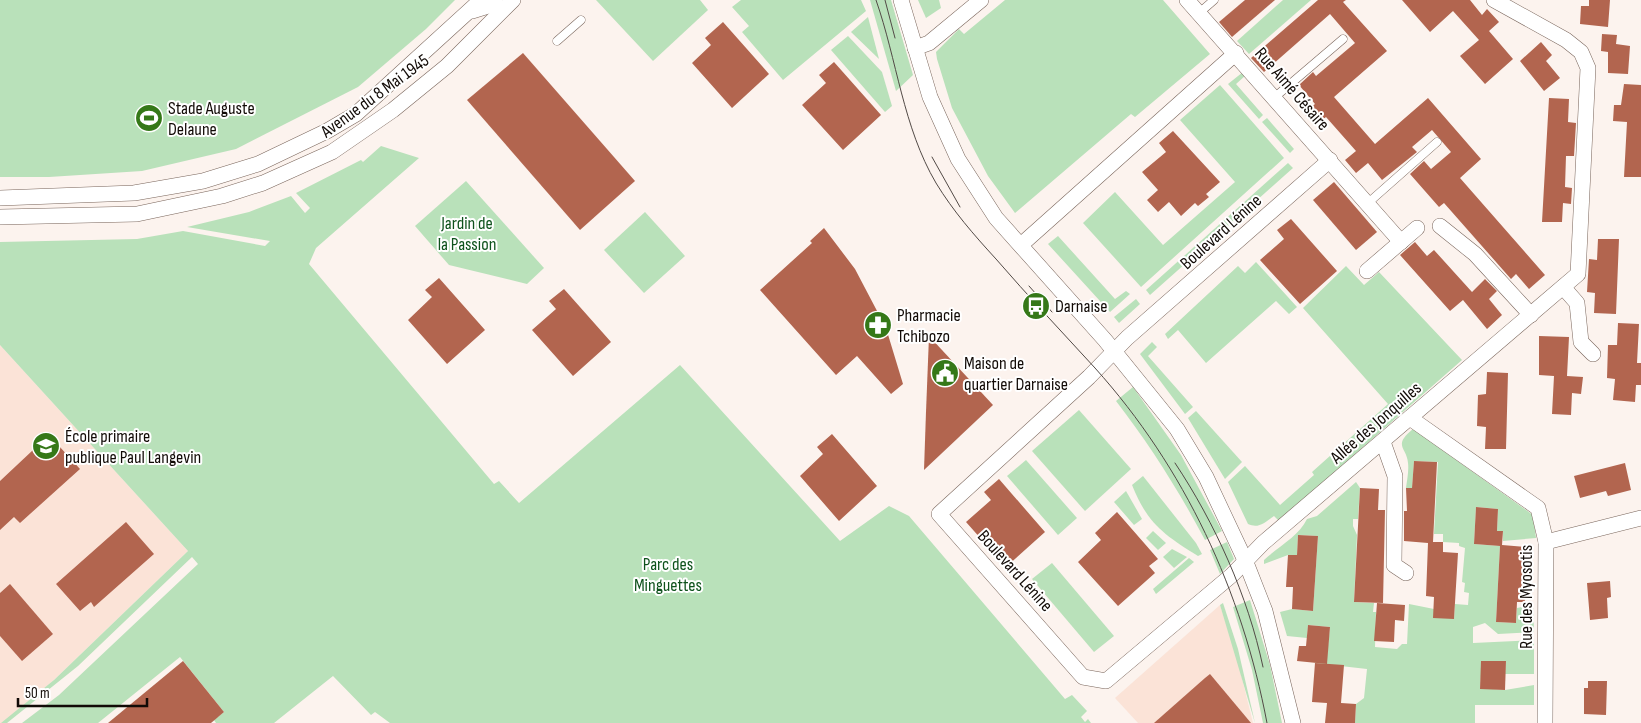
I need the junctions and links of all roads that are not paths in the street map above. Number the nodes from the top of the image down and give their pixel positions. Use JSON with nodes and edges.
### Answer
{"nodes":[{"id":1,"x":481,"y":0,"type":"edge"},
{"id":2,"x":495,"y":0,"type":"edge"},
{"id":3,"x":514,"y":0,"type":"edge"},
{"id":4,"x":901,"y":0,"type":"edge"},
{"id":5,"x":981,"y":0,"type":"edge"},
{"id":6,"x":1187,"y":0,"type":"edge"},
{"id":7,"x":1214,"y":0,"type":"edge"},
{"id":8,"x":1494,"y":0,"type":"edge"},
{"id":9,"x":468,"y":12,"type":"junction"},
{"id":10,"x":1199,"y":13,"type":"junction"},
{"id":11,"x":581,"y":20,"type":"dead end"},
{"id":12,"x":1343,"y":39,"type":"dead end"},
{"id":13,"x":558,"y":41,"type":"dead end"},
{"id":14,"x":915,"y":48,"type":"junction"},
{"id":15,"x":1236,"y":53,"type":"junction"},
{"id":16,"x":1275,"y":97,"type":"junction"},
{"id":17,"x":1437,"y":142,"type":"dead end"},
{"id":18,"x":1330,"y":160,"type":"junction"},
{"id":19,"x":0,"y":198,"type":"edge"},
{"id":20,"x":1368,"y":203,"type":"junction"},
{"id":21,"x":0,"y":217,"type":"edge"},
{"id":22,"x":1440,"y":226,"type":"dead end"},
{"id":23,"x":1417,"y":228,"type":"dead end"},
{"id":24,"x":1401,"y":242,"type":"junction"},
{"id":25,"x":1022,"y":244,"type":"junction"},
{"id":26,"x":1368,"y":271,"type":"dead end"},
{"id":27,"x":1563,"y":287,"type":"junction"},
{"id":28,"x":1530,"y":315,"type":"junction"},
{"id":29,"x":1115,"y":352,"type":"junction"},
{"id":30,"x":1593,"y":354,"type":"dead end"},
{"id":31,"x":1410,"y":418,"type":"junction"},
{"id":32,"x":1383,"y":442,"type":"junction"},
{"id":33,"x":1641,"y":518,"type":"edge"},
{"id":34,"x":1546,"y":542,"type":"junction"},
{"id":35,"x":1245,"y":560,"type":"junction"},
{"id":36,"x":1406,"y":573,"type":"dead end"},
{"id":37,"x":1293,"y":723,"type":"edge"},
{"id":38,"x":1545,"y":723,"type":"edge"}],
"edges":[{"from":1,"to":9,"type":"street","name":"Avenue du 8 Mai 1945"},
{"from":2,"to":9,"type":"street","name":"Avenue du 8 Mai 1945"},
{"from":3,"to":21,"type":"street","name":"Avenue du 8 Mai 1945"},
{"from":4,"to":14,"type":"street"},
{"from":5,"to":14,"type":"street"},
{"from":6,"to":10,"type":"street","name":"Rue Aimé Césaire"},
{"from":7,"to":10,"type":"lane"},
{"from":8,"to":27,"type":"street","name":"Allée des Jonquilles"},
{"from":9,"to":19,"type":"street","name":"Avenue du 8 Mai 1945"},
{"from":10,"to":15,"type":"street","name":"Rue Aimé Césaire"},
{"from":11,"to":13,"type":"lane"},
{"from":12,"to":16,"type":"lane"},
{"from":14,"to":25,"type":"street"},
{"from":15,"to":16,"type":"street","name":"Rue Aimé Césaire"},
{"from":15,"to":25,"type":"street"},
{"from":16,"to":18,"type":"street","name":"Rue Aimé Césaire"},
{"from":17,"to":20,"type":"lane"},
{"from":18,"to":20,"type":"street","name":"Rue Aimé Césaire"},
{"from":18,"to":29,"type":"street","name":"Boulevard Lénine"},
{"from":20,"to":24,"type":"street","name":"Rue Aimé Césaire"},
{"from":22,"to":28,"type":"street"},
{"from":23,"to":24,"type":"street"},
{"from":24,"to":26,"type":"street"},
{"from":25,"to":29,"type":"street"},
{"from":27,"to":28,"type":"street","name":"Allée des Jonquilles"},
{"from":27,"to":30,"type":"street"},
{"from":28,"to":31,"type":"street","name":"Allée des Jonquilles"},
{"from":29,"to":35,"type":"street"},
{"from":29,"to":35,"type":"street","name":"Boulevard Lénine"},
{"from":31,"to":32,"type":"street","name":"Allée des Jonquilles"},
{"from":31,"to":34,"type":"street","name":"Rue des Myosotis"},
{"from":32,"to":35,"type":"street","name":"Allée des Jonquilles"},
{"from":32,"to":36,"type":"street"},
{"from":33,"to":34,"type":"street"},
{"from":34,"to":38,"type":"street","name":"Rue des Myosotis"},
{"from":35,"to":37,"type":"street"}]}
